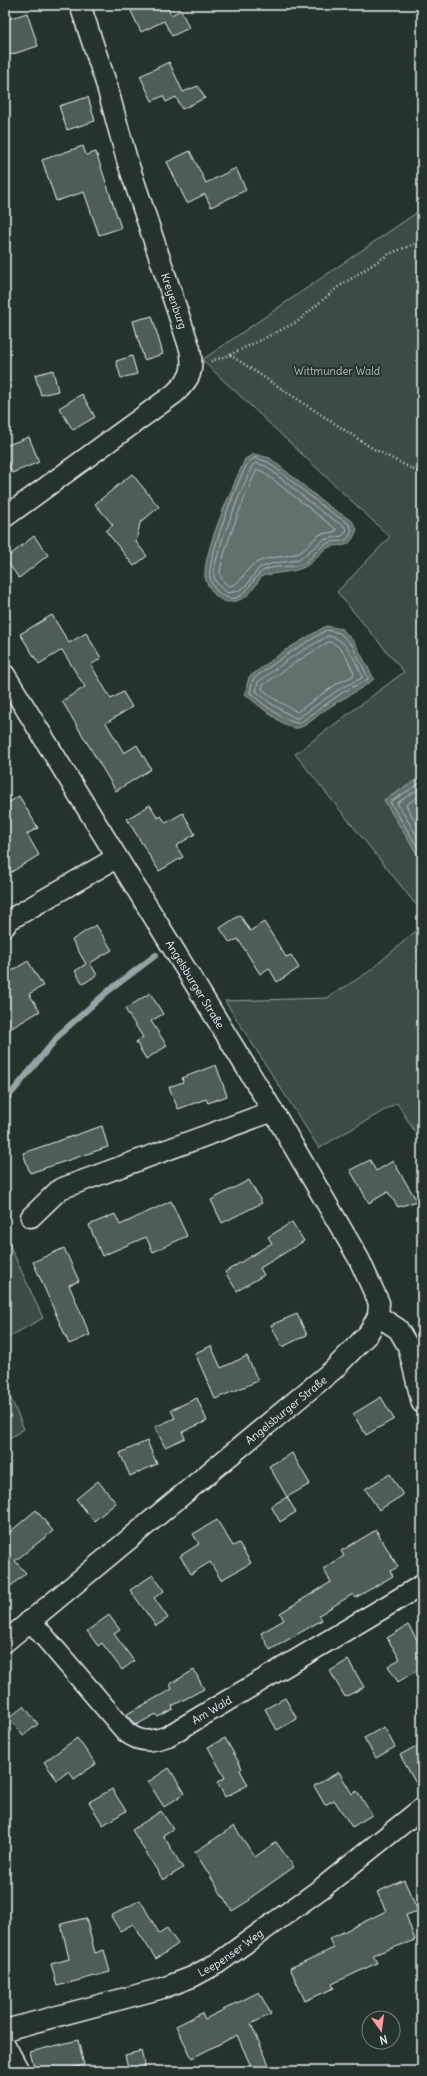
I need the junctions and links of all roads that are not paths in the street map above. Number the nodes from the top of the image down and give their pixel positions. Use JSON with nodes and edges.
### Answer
{"nodes":[{"id":1,"x":80,"y":5,"type":"edge"},
{"id":2,"x":5,"y":517,"type":"edge"},
{"id":3,"x":5,"y":675,"type":"edge"},
{"id":4,"x":116,"y":858,"type":"junction"},
{"id":5,"x":5,"y":926,"type":"edge"},
{"id":6,"x":274,"y":1111,"type":"junction"},
{"id":7,"x":31,"y":1217,"type":"dead end"},
{"id":8,"x":378,"y":1316,"type":"junction"},
{"id":9,"x":422,"y":1403,"type":"edge"},
{"id":10,"x":422,"y":1585,"type":"edge"},
{"id":11,"x":30,"y":1620,"type":"junction"},
{"id":12,"x":5,"y":1642,"type":"edge"},
{"id":13,"x":422,"y":1808,"type":"edge"},
{"id":14,"x":5,"y":2030,"type":"edge"},
{"id":15,"x":5,"y":2045,"type":"edge"},
{"id":16,"x":19,"y":2071,"type":"edge"}],
"edges":[{"from":1,"to":2,"type":"street","name":"Kreyenburg"},
{"from":3,"to":4,"type":"street","name":"Angelsburger Straße"},
{"from":4,"to":5,"type":"street"},
{"from":4,"to":6,"type":"street","name":"Angelsburger Straße"},
{"from":6,"to":7,"type":"street"},
{"from":6,"to":8,"type":"street","name":"Angelsburger Straße"},
{"from":8,"to":9,"type":"street"},
{"from":8,"to":11,"type":"street","name":"Angelsburger Straße"},
{"from":10,"to":11,"type":"street","name":"Am Wald"},
{"from":11,"to":12,"type":"street","name":"Angelsburger Straße"},
{"from":13,"to":14,"type":"street","name":"Leepenser Weg"},
{"from":15,"to":16,"type":"street"}]}
